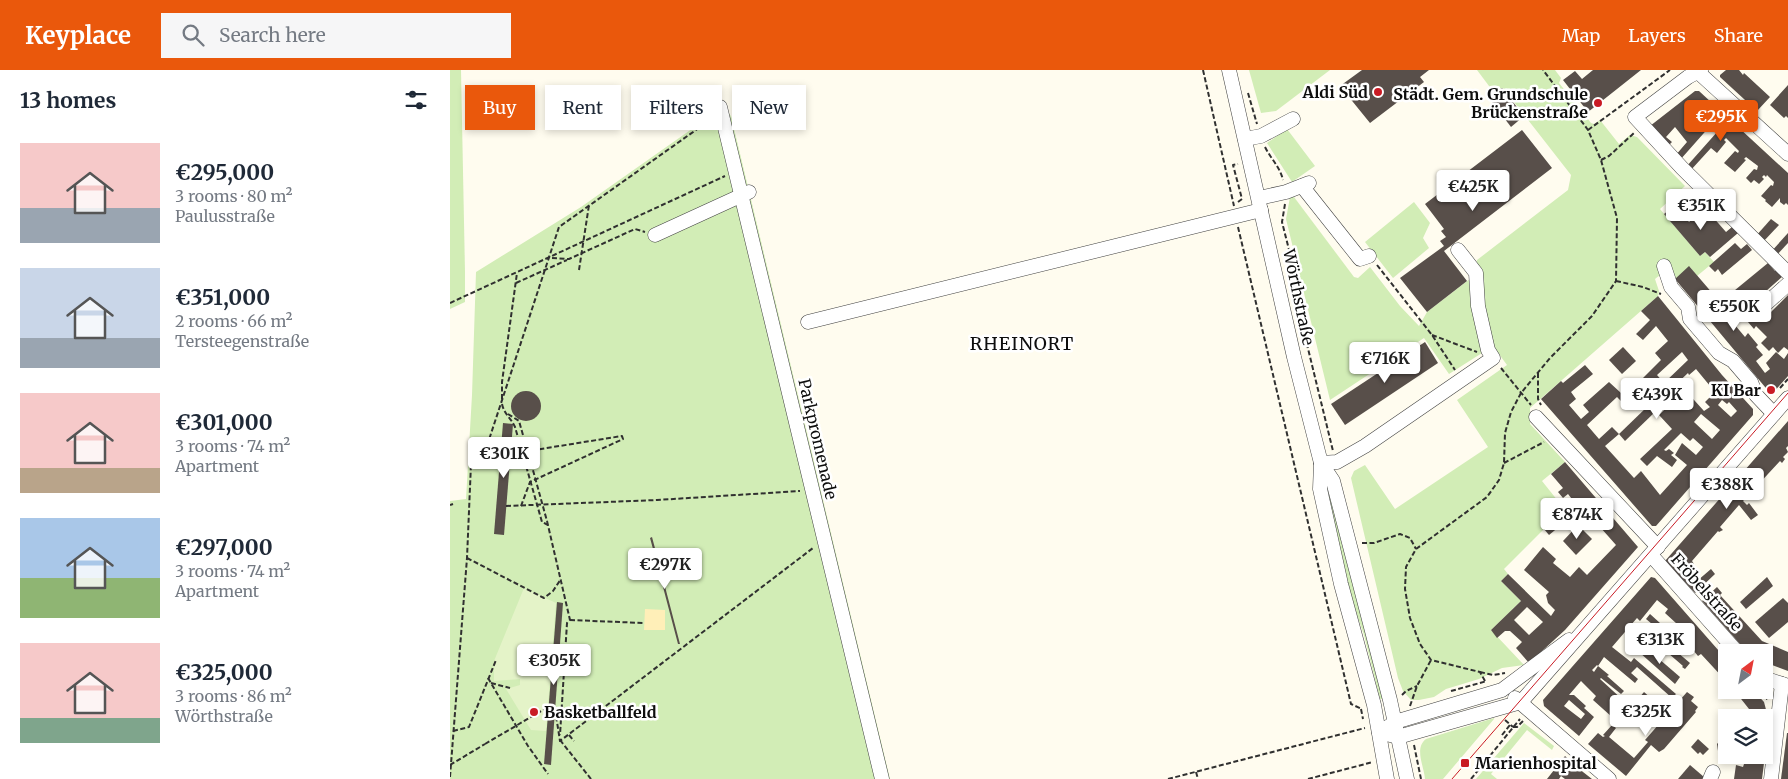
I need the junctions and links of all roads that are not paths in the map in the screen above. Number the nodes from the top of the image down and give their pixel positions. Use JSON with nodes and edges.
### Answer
{"nodes":[{"id":1,"x":1229,"y":70,"type":"edge"},
{"id":2,"x":1700,"y":71,"type":"edge"},
{"id":3,"x":722,"y":114,"type":"edge"},
{"id":4,"x":1293,"y":119,"type":"dead end"},
{"id":5,"x":1245,"y":139,"type":"junction"},
{"id":6,"x":1788,"y":154,"type":"edge"},
{"id":7,"x":745,"y":194,"type":"junction"},
{"id":8,"x":1260,"y":204,"type":"junction"},
{"id":9,"x":655,"y":235,"type":"road end"},
{"id":10,"x":1458,"y":250,"type":"dead end"},
{"id":11,"x":1369,"y":256,"type":"road end"},
{"id":12,"x":1664,"y":266,"type":"dead end"},
{"id":13,"x":1788,"y":273,"type":"edge"},
{"id":14,"x":1788,"y":284,"type":"edge"},
{"id":15,"x":1758,"y":311,"type":"dead end"},
{"id":16,"x":808,"y":322,"type":"dead end"},
{"id":17,"x":1788,"y":398,"type":"edge"},
{"id":18,"x":1539,"y":412,"type":"road end"},
{"id":19,"x":1774,"y":414,"type":"junction"},
{"id":20,"x":1321,"y":462,"type":"junction"},
{"id":21,"x":1654,"y":551,"type":"junction"},
{"id":22,"x":1582,"y":632,"type":"junction"},
{"id":23,"x":1730,"y":644,"type":"edge"},
{"id":24,"x":1557,"y":648,"type":"junction"},
{"id":25,"x":1773,"y":681,"type":"edge"},
{"id":26,"x":1785,"y":685,"type":"edge"},
{"id":27,"x":1502,"y":690,"type":"junction"},
{"id":28,"x":1521,"y":702,"type":"junction"},
{"id":29,"x":1395,"y":722,"type":"junction"},
{"id":30,"x":1379,"y":732,"type":"junction"},
{"id":31,"x":1398,"y":737,"type":"junction"},
{"id":32,"x":882,"y":779,"type":"edge"},
{"id":33,"x":1387,"y":779,"type":"edge"},
{"id":34,"x":1407,"y":779,"type":"edge"},
{"id":35,"x":1609,"y":779,"type":"edge"},
{"id":36,"x":1771,"y":779,"type":"edge"}],
"edges":[{"from":1,"to":5,"type":"street","name":"Wörthstraße"},
{"from":2,"to":6,"type":"street"},
{"from":2,"to":13,"type":"street"},
{"from":3,"to":7,"type":"street","name":"Parkpromenade"},
{"from":4,"to":5,"type":"street"},
{"from":5,"to":8,"type":"street","name":"Wörthstraße"},
{"from":7,"to":9,"type":"street"},
{"from":7,"to":32,"type":"street","name":"Parkpromenade"},
{"from":8,"to":11,"type":"street"},
{"from":8,"to":16,"type":"street"},
{"from":8,"to":20,"type":"street","name":"Wörthstraße"},
{"from":10,"to":20,"type":"street"},
{"from":12,"to":19,"type":"street"},
{"from":14,"to":15,"type":"street"},
{"from":17,"to":19,"type":"street"},
{"from":18,"to":21,"type":"street","name":"Fröbelstraße"},
{"from":19,"to":21,"type":"street"},
{"from":20,"to":29,"type":"street","name":"Wörthstraße"},
{"from":20,"to":30,"type":"street","name":"Wörthstraße"},
{"from":21,"to":22,"type":"street"},
{"from":21,"to":23,"type":"street","name":"Fröbelstraße"},
{"from":22,"to":24,"type":"street"},
{"from":22,"to":28,"type":"street"},
{"from":24,"to":27,"type":"street"},
{"from":24,"to":28,"type":"street"},
{"from":25,"to":26,"type":"street"},
{"from":26,"to":36,"type":"street"},
{"from":27,"to":28,"type":"street"},
{"from":27,"to":29,"type":"street"},
{"from":28,"to":31,"type":"street"},
{"from":28,"to":35,"type":"street"},
{"from":29,"to":30,"type":"street"},
{"from":29,"to":31,"type":"street","name":"Wörthstraße"},
{"from":30,"to":31,"type":"street"},
{"from":30,"to":33,"type":"street","name":"Wörthstraße"},
{"from":31,"to":34,"type":"street","name":"Wörthstraße"}]}
